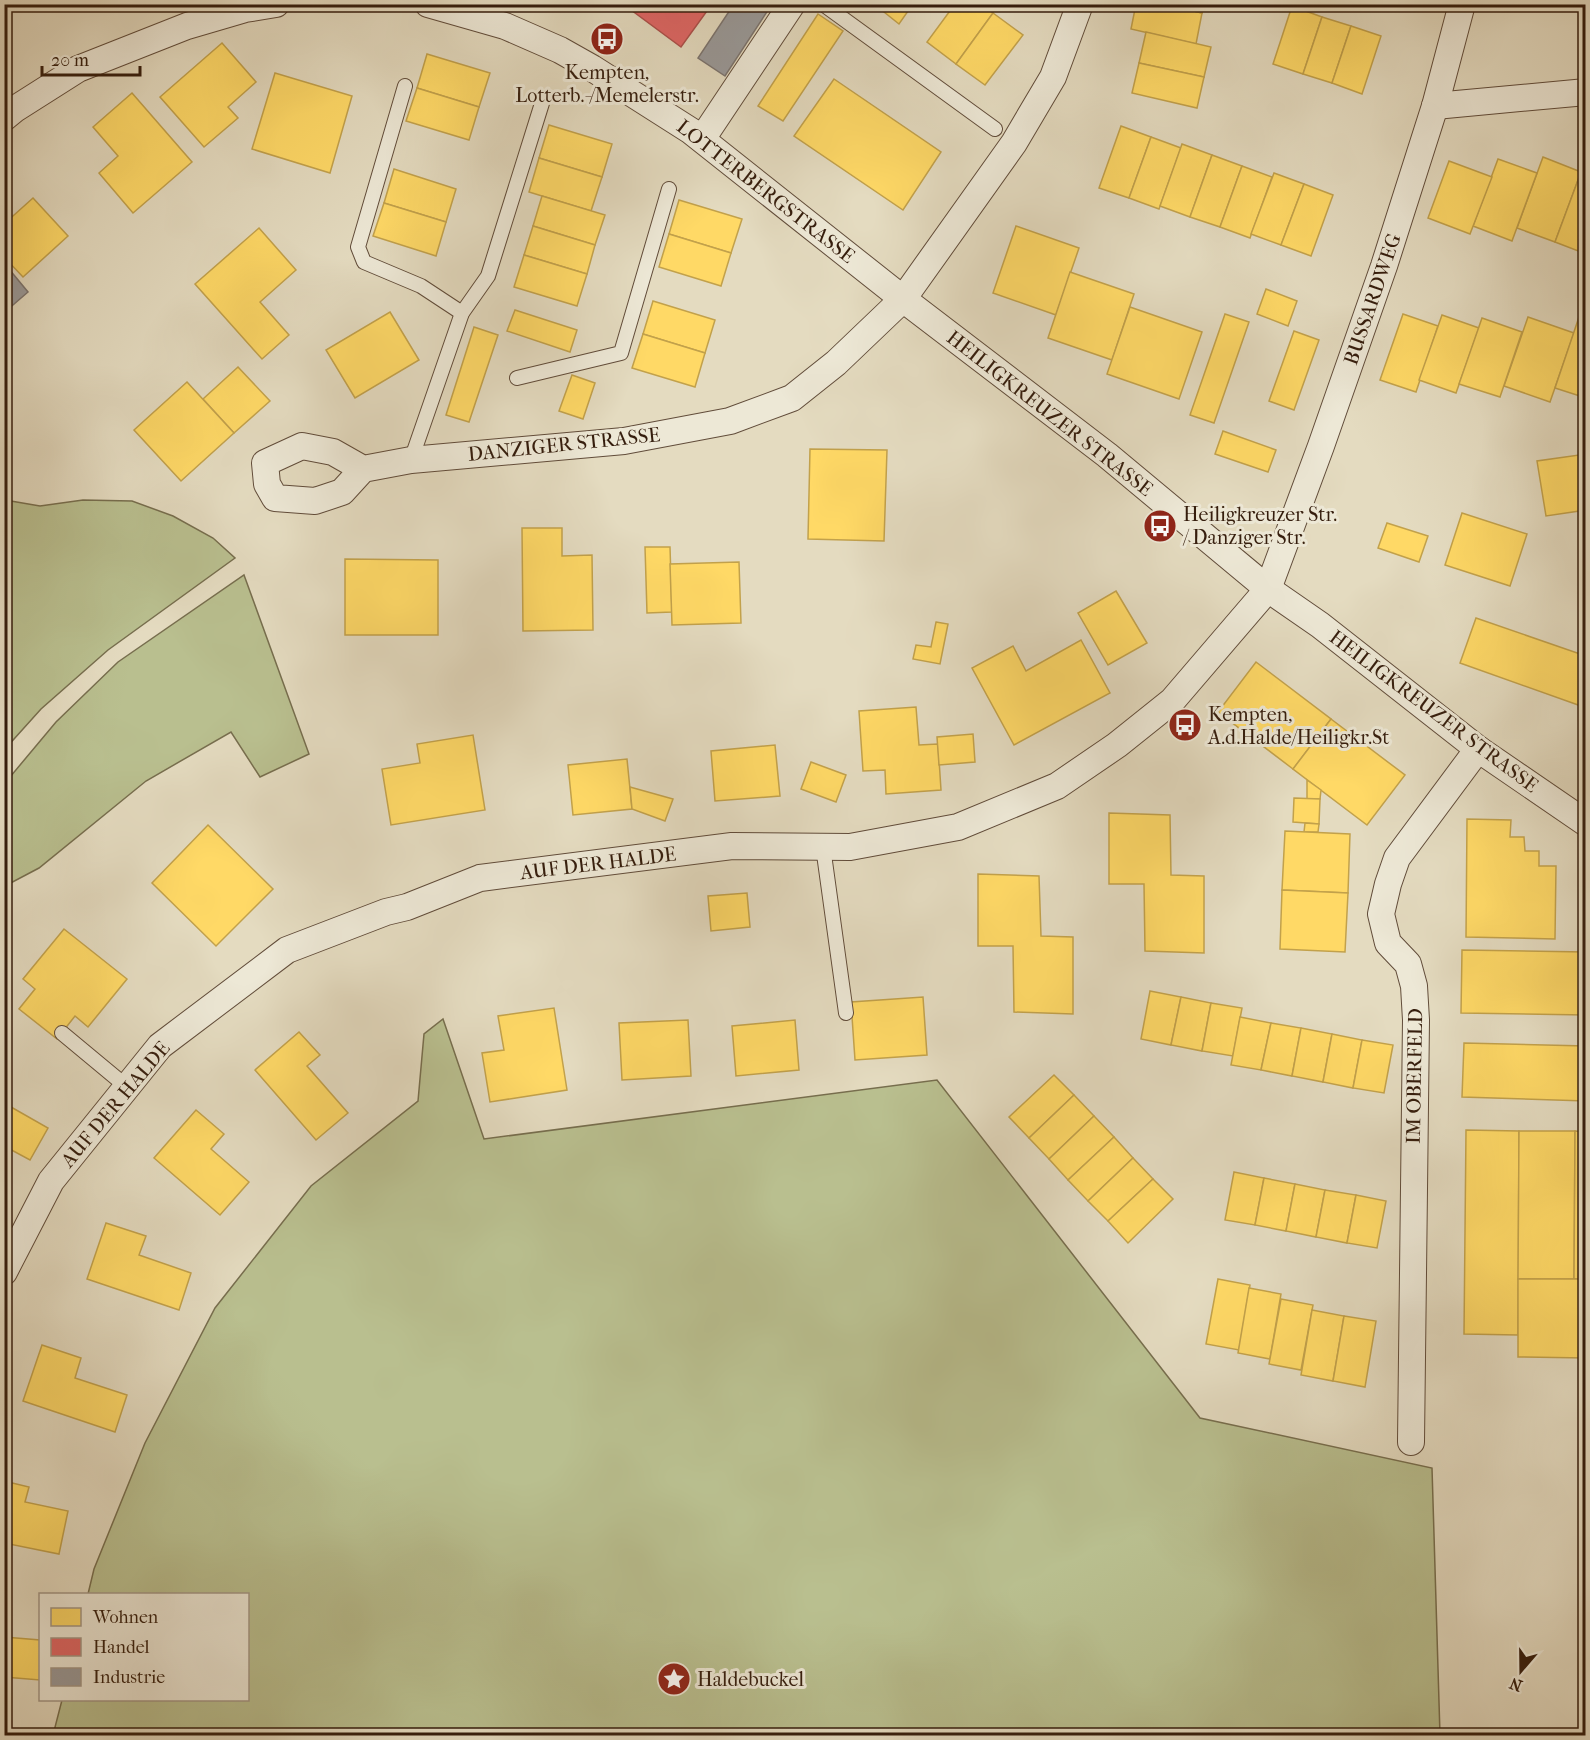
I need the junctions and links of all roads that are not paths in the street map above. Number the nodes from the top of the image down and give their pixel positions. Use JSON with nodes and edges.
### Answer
{"nodes":[{"id":1,"x":276,"y":4,"type":"edge"},
{"id":2,"x":428,"y":4,"type":"edge"},
{"id":3,"x":792,"y":4,"type":"edge"},
{"id":4,"x":823,"y":4,"type":"edge"},
{"id":5,"x":1080,"y":4,"type":"edge"},
{"id":6,"x":1462,"y":4,"type":"edge"},
{"id":7,"x":405,"y":86,"type":"dead end"},
{"id":8,"x":1586,"y":92,"type":"edge"},
{"id":9,"x":543,"y":100,"type":"dead end"},
{"id":10,"x":1434,"y":106,"type":"junction"},
{"id":11,"x":4,"y":118,"type":"edge"},
{"id":12,"x":994,"y":129,"type":"dead end"},
{"id":13,"x":702,"y":139,"type":"junction"},
{"id":14,"x":669,"y":189,"type":"dead end"},
{"id":15,"x":903,"y":299,"type":"junction"},
{"id":16,"x":462,"y":313,"type":"junction"},
{"id":17,"x":517,"y":378,"type":"dead end"},
{"id":18,"x":411,"y":460,"type":"junction"},
{"id":19,"x":363,"y":469,"type":"dead end"},
{"id":20,"x":1268,"y":589,"type":"junction"},
{"id":21,"x":1478,"y":749,"type":"junction"},
{"id":22,"x":1586,"y":824,"type":"edge"},
{"id":23,"x":823,"y":847,"type":"junction"},
{"id":24,"x":846,"y":1013,"type":"dead end"},
{"id":25,"x":62,"y":1033,"type":"dead end"},
{"id":26,"x":127,"y":1087,"type":"junction"},
{"id":27,"x":4,"y":1272,"type":"edge"},
{"id":28,"x":1411,"y":1442,"type":"dead end"}],
"edges":[{"from":1,"to":11,"type":"street"},
{"from":2,"to":13,"type":"street","name":"LOTTERBERGSTRASSE"},
{"from":3,"to":13,"type":"street"},
{"from":4,"to":12,"type":"lane"},
{"from":5,"to":15,"type":"street"},
{"from":6,"to":10,"type":"street","name":"BUSSARDWEG"},
{"from":7,"to":16,"type":"lane"},
{"from":8,"to":10,"type":"street"},
{"from":9,"to":16,"type":"lane"},
{"from":10,"to":20,"type":"street","name":"BUSSARDWEG"},
{"from":13,"to":15,"type":"street","name":"LOTTERBERGSTRASSE"},
{"from":14,"to":17,"type":"lane"},
{"from":15,"to":18,"type":"street","name":"DANZIGER STRASSE"},
{"from":15,"to":20,"type":"street","name":"HEILIGKREUZER STRASSE"},
{"from":16,"to":18,"type":"lane"},
{"from":18,"to":19,"type":"street","name":"DANZIGER STRASSE"},
{"from":20,"to":21,"type":"street","name":"HEILIGKREUZER STRASSE"},
{"from":20,"to":23,"type":"street","name":"AUF DER HALDE"},
{"from":21,"to":22,"type":"street","name":"HEILIGKREUZER STRASSE"},
{"from":21,"to":28,"type":"street","name":"IM OBERFELD"},
{"from":23,"to":24,"type":"lane"},
{"from":23,"to":26,"type":"street","name":"AUF DER HALDE"},
{"from":25,"to":26,"type":"lane"},
{"from":26,"to":27,"type":"street","name":"AUF DER HALDE"}]}
